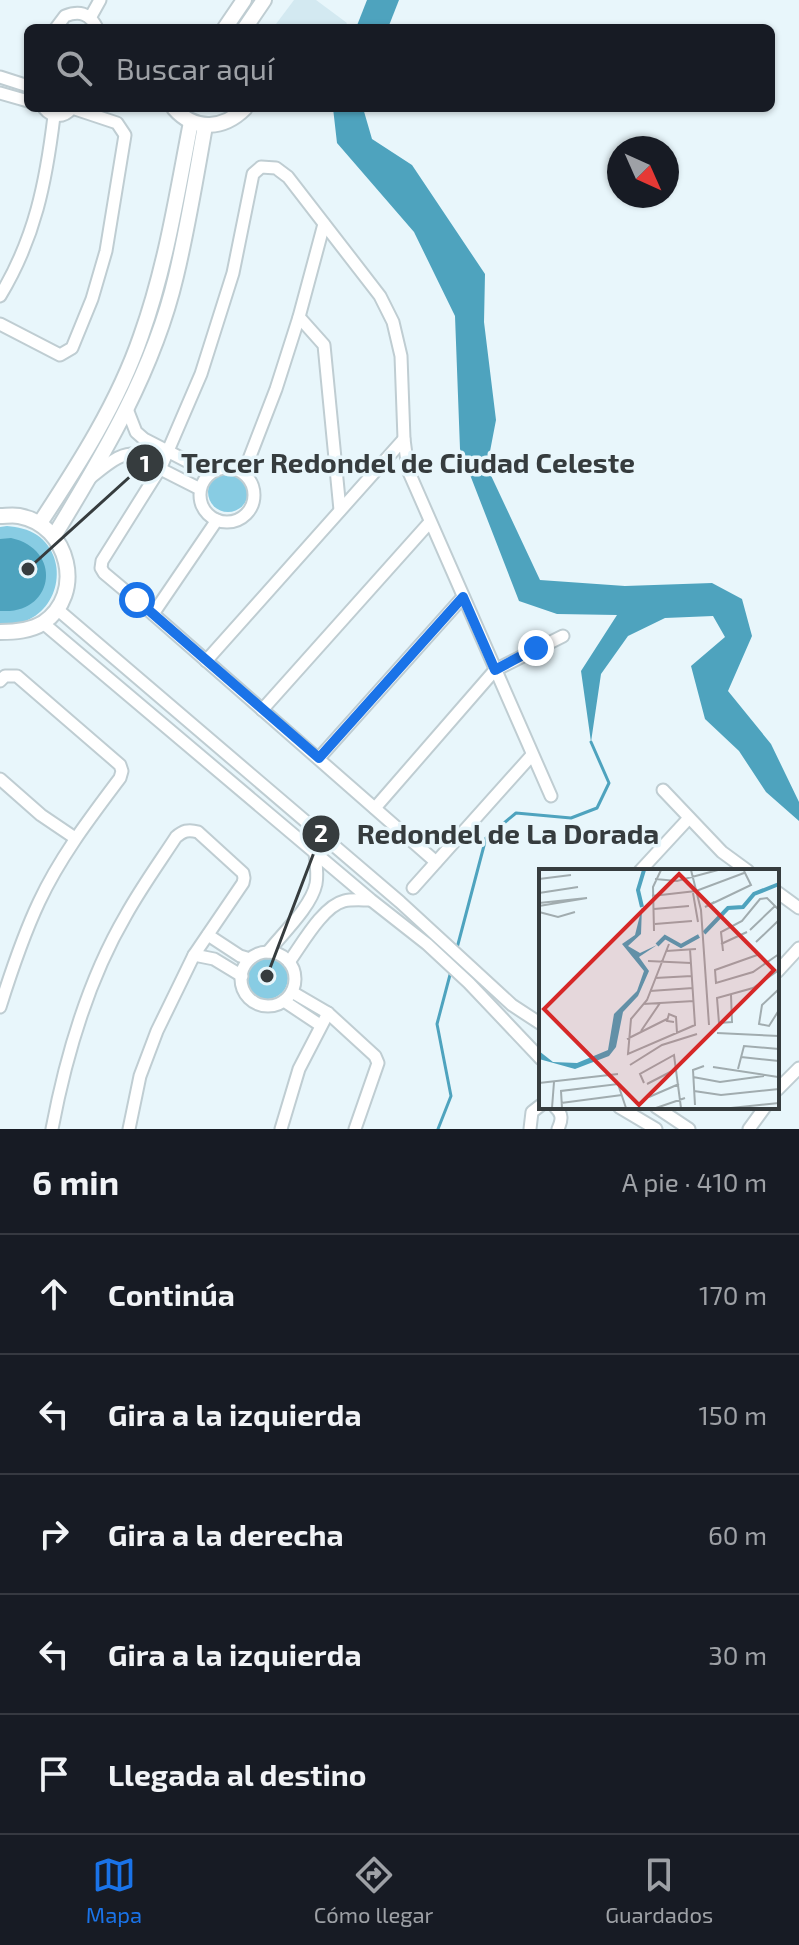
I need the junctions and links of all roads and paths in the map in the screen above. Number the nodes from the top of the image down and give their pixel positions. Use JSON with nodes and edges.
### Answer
{"nodes":[{"id":1,"x":86,"y":0,"type":"edge"},
{"id":2,"x":100,"y":0,"type":"edge"},
{"id":3,"x":244,"y":0,"type":"edge"},
{"id":4,"x":264,"y":0,"type":"edge"},
{"id":5,"x":89,"y":20,"type":"edge"},
{"id":6,"x":59,"y":24,"type":"edge"},
{"id":7,"x":228,"y":24,"type":"edge"},
{"id":8,"x":248,"y":24,"type":"edge"},
{"id":9,"x":0,"y":77,"type":"edge"},
{"id":10,"x":24,"y":85,"type":"edge"},
{"id":11,"x":0,"y":93,"type":"edge"},
{"id":12,"x":24,"y":100,"type":"edge"},
{"id":13,"x":49,"y":112,"type":"edge"},
{"id":14,"x":68,"y":112,"type":"edge"},
{"id":15,"x":84,"y":112,"type":"edge"},
{"id":16,"x":177,"y":112,"type":"edge"},
{"id":17,"x":241,"y":112,"type":"edge"},
{"id":18,"x":198,"y":124,"type":"junction"},
{"id":19,"x":324,"y":224,"type":"junction"},
{"id":20,"x":0,"y":296,"type":"edge"},
{"id":21,"x":299,"y":317,"type":"junction"},
{"id":22,"x":0,"y":324,"type":"edge"},
{"id":23,"x":127,"y":409,"type":"junction"},
{"id":24,"x":404,"y":439,"type":"junction"},
{"id":25,"x":169,"y":452,"type":"junction"},
{"id":26,"x":161,"y":467,"type":"junction"},
{"id":27,"x":244,"y":472,"type":"junction"},
{"id":28,"x":210,"y":473,"type":"junction"},
{"id":29,"x":90,"y":478,"type":"junction"},
{"id":30,"x":200,"y":489,"type":"junction"},
{"id":31,"x":340,"y":510,"type":"junction"},
{"id":32,"x":0,"y":516,"type":"edge"},
{"id":33,"x":217,"y":520,"type":"junction"},
{"id":34,"x":430,"y":522,"type":"junction"},
{"id":35,"x":40,"y":523,"type":"junction"},
{"id":36,"x":54,"y":536,"type":"junction"},
{"id":37,"x":463,"y":597,"type":"junction"},
{"id":38,"x":57,"y":609,"type":"junction"},
{"id":39,"x":153,"y":614,"type":"junction"},
{"id":40,"x":43,"y":623,"type":"junction"},
{"id":41,"x":0,"y":632,"type":"edge"},
{"id":42,"x":563,"y":636,"type":"dead end"},
{"id":43,"x":206,"y":661,"type":"junction"},
{"id":44,"x":495,"y":670,"type":"junction"},
{"id":45,"x":0,"y":681,"type":"edge"},
{"id":46,"x":262,"y":710,"type":"junction"},
{"id":47,"x":532,"y":755,"type":"junction"},
{"id":48,"x":319,"y":758,"type":"junction"},
{"id":49,"x":0,"y":779,"type":"edge"},
{"id":50,"x":663,"y":790,"type":"dead end"},
{"id":51,"x":551,"y":796,"type":"dead end"},
{"id":52,"x":375,"y":808,"type":"junction"},
{"id":53,"x":689,"y":818,"type":"junction"},
{"id":54,"x":75,"y":838,"type":"junction"},
{"id":55,"x":315,"y":853,"type":"junction"},
{"id":56,"x":436,"y":862,"type":"junction"},
{"id":57,"x":642,"y":869,"type":"edge"},
{"id":58,"x":745,"y":869,"type":"edge"},
{"id":59,"x":413,"y":888,"type":"dead end"},
{"id":60,"x":779,"y":893,"type":"edge"},
{"id":61,"x":371,"y":900,"type":"junction"},
{"id":62,"x":799,"y":908,"type":"edge"},
{"id":63,"x":208,"y":935,"type":"junction"},
{"id":64,"x":430,"y":939,"type":"junction"},
{"id":65,"x":799,"y":948,"type":"edge"},
{"id":66,"x":268,"y":952,"type":"junction"},
{"id":67,"x":194,"y":955,"type":"junction"},
{"id":68,"x":0,"y":956,"type":"edge"},
{"id":69,"x":250,"y":959,"type":"junction"},
{"id":70,"x":15,"y":962,"type":"junction"},
{"id":71,"x":289,"y":962,"type":"junction"},
{"id":72,"x":779,"y":970,"type":"edge"},
{"id":73,"x":242,"y":976,"type":"junction"},
{"id":74,"x":474,"y":978,"type":"junction"},
{"id":75,"x":288,"y":996,"type":"junction"},
{"id":76,"x":0,"y":1007,"type":"edge"},
{"id":77,"x":328,"y":1013,"type":"junction"},
{"id":78,"x":539,"y":1023,"type":"edge"},
{"id":79,"x":320,"y":1025,"type":"junction"},
{"id":80,"x":539,"y":1055,"type":"edge"},
{"id":81,"x":799,"y":1068,"type":"edge"},
{"id":82,"x":779,"y":1088,"type":"edge"},
{"id":83,"x":539,"y":1107,"type":"edge"},
{"id":84,"x":556,"y":1109,"type":"edge"},
{"id":85,"x":622,"y":1109,"type":"edge"},
{"id":86,"x":664,"y":1109,"type":"edge"},
{"id":87,"x":764,"y":1109,"type":"edge"},
{"id":88,"x":56,"y":1128,"type":"edge"},
{"id":89,"x":129,"y":1129,"type":"edge"},
{"id":90,"x":281,"y":1129,"type":"edge"},
{"id":91,"x":355,"y":1129,"type":"edge"},
{"id":92,"x":530,"y":1129,"type":"edge"},
{"id":93,"x":558,"y":1129,"type":"edge"},
{"id":94,"x":656,"y":1129,"type":"edge"},
{"id":95,"x":689,"y":1129,"type":"edge"},
{"id":96,"x":749,"y":1129,"type":"edge"}],
"edges":[{"from":1,"to":5,"type":"street"},
{"from":2,"to":5,"type":"street"},
{"from":3,"to":7,"type":"street"},
{"from":4,"to":8,"type":"street"},
{"from":5,"to":6,"type":"street"},
{"from":9,"to":10,"type":"street"},
{"from":11,"to":12,"type":"street"},
{"from":13,"to":14,"type":"street"},
{"from":13,"to":20,"type":"street"},
{"from":15,"to":22,"type":"street"},
{"from":16,"to":18,"type":"street"},
{"from":17,"to":18,"type":"street"},
{"from":18,"to":23,"type":"street"},
{"from":18,"to":35,"type":"street"},
{"from":19,"to":21,"type":"street"},
{"from":19,"to":24,"type":"street"},
{"from":19,"to":25,"type":"street"},
{"from":21,"to":27,"type":"street"},
{"from":21,"to":31,"type":"street"},
{"from":23,"to":25,"type":"street"},
{"from":23,"to":29,"type":"street"},
{"from":24,"to":31,"type":"street"},
{"from":24,"to":34,"type":"street"},
{"from":25,"to":26,"type":"street"},
{"from":25,"to":28,"type":"street"},
{"from":26,"to":29,"type":"street"},
{"from":26,"to":30,"type":"street"},
{"from":26,"to":39,"type":"street"},
{"from":27,"to":28,"type":"street"},
{"from":27,"to":33,"type":"street"},
{"from":28,"to":30,"type":"street"},
{"from":29,"to":36,"type":"street"},
{"from":30,"to":33,"type":"street"},
{"from":31,"to":43,"type":"street"},
{"from":32,"to":35,"type":"street"},
{"from":33,"to":39,"type":"street"},
{"from":34,"to":37,"type":"street"},
{"from":34,"to":46,"type":"street"},
{"from":35,"to":36,"type":"street"},
{"from":36,"to":38,"type":"street"},
{"from":37,"to":44,"type":"street"},
{"from":37,"to":48,"type":"street"},
{"from":38,"to":40,"type":"street"},
{"from":38,"to":64,"type":"street"},
{"from":39,"to":43,"type":"street"},
{"from":40,"to":41,"type":"street"},
{"from":40,"to":55,"type":"street"},
{"from":42,"to":44,"type":"street"},
{"from":43,"to":46,"type":"street"},
{"from":44,"to":47,"type":"street"},
{"from":44,"to":52,"type":"street"},
{"from":45,"to":54,"type":"street"},
{"from":46,"to":48,"type":"street"},
{"from":47,"to":51,"type":"street"},
{"from":47,"to":56,"type":"street"},
{"from":48,"to":52,"type":"street"},
{"from":49,"to":54,"type":"street"},
{"from":50,"to":53,"type":"street"},
{"from":52,"to":56,"type":"street"},
{"from":53,"to":57,"type":"street"},
{"from":53,"to":58,"type":"street"},
{"from":54,"to":70,"type":"street"},
{"from":55,"to":61,"type":"street"},
{"from":55,"to":66,"type":"street"},
{"from":56,"to":59,"type":"street"},
{"from":60,"to":62,"type":"street"},
{"from":61,"to":64,"type":"street"},
{"from":61,"to":71,"type":"street"},
{"from":63,"to":67,"type":"street"},
{"from":63,"to":69,"type":"street"},
{"from":63,"to":88,"type":"street"},
{"from":64,"to":74,"type":"street"},
{"from":65,"to":72,"type":"street"},
{"from":66,"to":69,"type":"street"},
{"from":66,"to":71,"type":"street"},
{"from":67,"to":73,"type":"street"},
{"from":67,"to":89,"type":"street"},
{"from":68,"to":70,"type":"street"},
{"from":69,"to":73,"type":"street"},
{"from":70,"to":76,"type":"street"},
{"from":71,"to":75,"type":"street"},
{"from":73,"to":75,"type":"street"},
{"from":74,"to":78,"type":"street"},
{"from":74,"to":80,"type":"street"},
{"from":75,"to":77,"type":"street"},
{"from":75,"to":79,"type":"street"},
{"from":77,"to":79,"type":"street"},
{"from":77,"to":91,"type":"street"},
{"from":79,"to":90,"type":"street"},
{"from":81,"to":82,"type":"street"},
{"from":83,"to":92,"type":"street"},
{"from":84,"to":93,"type":"street"},
{"from":85,"to":94,"type":"street"},
{"from":86,"to":94,"type":"street"},
{"from":86,"to":95,"type":"street"},
{"from":87,"to":96,"type":"street"}]}
